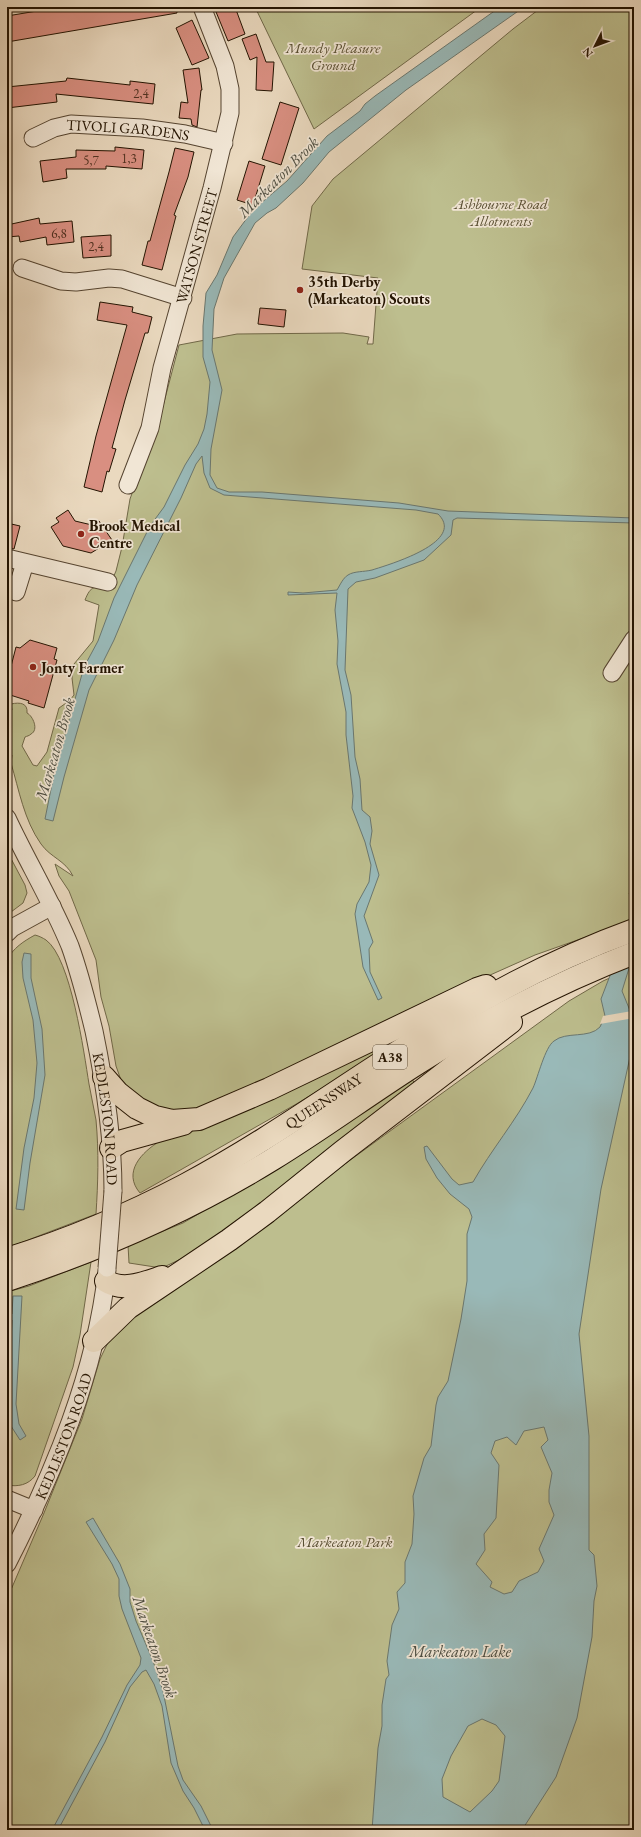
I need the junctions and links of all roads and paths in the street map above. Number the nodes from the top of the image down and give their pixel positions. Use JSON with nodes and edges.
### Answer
{"nodes":[{"id":1,"x":202,"y":7,"type":"edge"},
{"id":2,"x":33,"y":138,"type":"dead end"},
{"id":3,"x":224,"y":143,"type":"junction"},
{"id":4,"x":22,"y":268,"type":"dead end"},
{"id":5,"x":183,"y":298,"type":"junction"},
{"id":6,"x":128,"y":485,"type":"dead end"},
{"id":7,"x":7,"y":558,"type":"edge"},
{"id":8,"x":25,"y":563,"type":"junction"},
{"id":9,"x":108,"y":582,"type":"dead end"},
{"id":10,"x":16,"y":592,"type":"dead end"},
{"id":11,"x":634,"y":639,"type":"edge"},
{"id":12,"x":612,"y":673,"type":"dead end"},
{"id":13,"x":7,"y":818,"type":"edge"},
{"id":14,"x":52,"y":906,"type":"junction"},
{"id":15,"x":634,"y":930,"type":"edge"},
{"id":16,"x":7,"y":933,"type":"edge"},
{"id":17,"x":634,"y":953,"type":"edge"},
{"id":18,"x":548,"y":966,"type":"junction"},
{"id":19,"x":558,"y":985,"type":"junction"},
{"id":20,"x":104,"y":1077,"type":"junction"},
{"id":21,"x":199,"y":1119,"type":"junction"},
{"id":22,"x":111,"y":1148,"type":"junction"},
{"id":23,"x":7,"y":1259,"type":"edge"},
{"id":24,"x":182,"y":1270,"type":"junction"},
{"id":25,"x":106,"y":1274,"type":"junction"},
{"id":26,"x":7,"y":1280,"type":"edge"},
{"id":27,"x":94,"y":1341,"type":"junction"},
{"id":28,"x":7,"y":1499,"type":"edge"},
{"id":29,"x":34,"y":1510,"type":"junction"},
{"id":30,"x":7,"y":1564,"type":"edge"}],
"edges":[{"from":1,"to":3,"type":"street","name":"WATSON STREET"},
{"from":2,"to":3,"type":"street","name":"TIVOLI GARDENS"},
{"from":3,"to":5,"type":"street","name":"WATSON STREET"},
{"from":4,"to":5,"type":"street"},
{"from":5,"to":6,"type":"street","name":"WATSON STREET"},
{"from":7,"to":8,"type":"street"},
{"from":8,"to":9,"type":"street"},
{"from":8,"to":10,"type":"street"},
{"from":11,"to":12,"type":"street"},
{"from":13,"to":14,"type":"street","name":"KEDLESTON ROAD"},
{"from":14,"to":16,"type":"street"},
{"from":14,"to":20,"type":"street","name":"KEDLESTON ROAD"},
{"from":15,"to":18,"type":"highway","name":"QUEENSWAY","number":"A38"},
{"from":17,"to":19,"type":"highway","name":"QUEENSWAY","number":"A38"},
{"from":18,"to":21,"type":"highway"},
{"from":18,"to":23,"type":"highway","name":"QUEENSWAY","number":"A38"},
{"from":19,"to":24,"type":"highway"},
{"from":19,"to":26,"type":"highway","name":"QUEENSWAY","number":"A38"},
{"from":20,"to":21,"type":"highway"},
{"from":20,"to":22,"type":"street","name":"KEDLESTON ROAD"},
{"from":21,"to":22,"type":"highway"},
{"from":22,"to":25,"type":"street","name":"KEDLESTON ROAD","bridge":true},
{"from":24,"to":25,"type":"highway"},
{"from":24,"to":27,"type":"highway"},
{"from":25,"to":27,"type":"street","name":"KEDLESTON ROAD"},
{"from":27,"to":29,"type":"street","name":"KEDLESTON ROAD"},
{"from":28,"to":29,"type":"street"},
{"from":29,"to":30,"type":"street","name":"KEDLESTON ROAD"}]}
